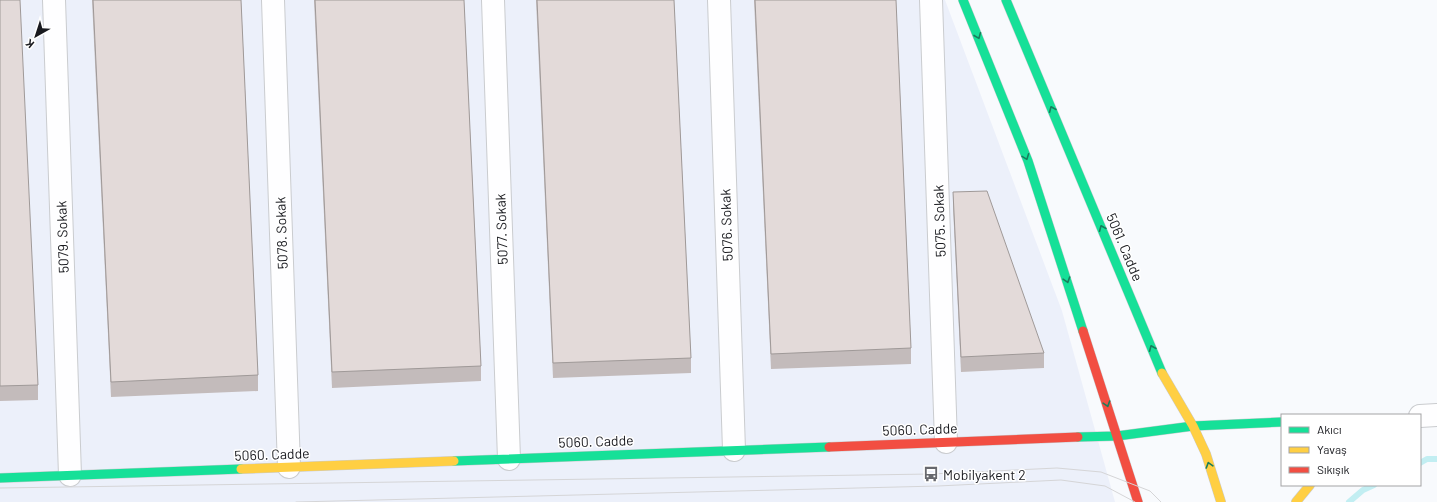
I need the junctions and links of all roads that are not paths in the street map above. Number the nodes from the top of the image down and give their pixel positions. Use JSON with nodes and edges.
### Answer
{"nodes":[{"id":1,"x":54,"y":0,"type":"edge"},
{"id":2,"x":273,"y":0,"type":"edge"},
{"id":3,"x":493,"y":0,"type":"edge"},
{"id":4,"x":719,"y":0,"type":"edge"},
{"id":5,"x":931,"y":0,"type":"edge"},
{"id":6,"x":964,"y":0,"type":"edge"},
{"id":7,"x":1006,"y":0,"type":"edge"},
{"id":8,"x":1437,"y":415,"type":"edge"},
{"id":9,"x":1421,"y":416,"type":"edge"},
{"id":10,"x":1281,"y":422,"type":"edge"},
{"id":11,"x":1193,"y":426,"type":"junction"},
{"id":12,"x":1117,"y":436,"type":"junction"},
{"id":13,"x":946,"y":442,"type":"junction"},
{"id":14,"x":734,"y":450,"type":"junction"},
{"id":15,"x":509,"y":459,"type":"junction"},
{"id":16,"x":289,"y":467,"type":"junction"},
{"id":17,"x":70,"y":475,"type":"junction"},
{"id":18,"x":0,"y":478,"type":"edge"},
{"id":19,"x":1309,"y":486,"type":"edge"},
{"id":20,"x":1138,"y":502,"type":"edge"},
{"id":21,"x":1221,"y":502,"type":"edge"},
{"id":22,"x":1296,"y":502,"type":"edge"}],
"edges":[{"from":1,"to":17,"type":"street","name":"5079. Sokak"},
{"from":2,"to":16,"type":"street","name":"5078. Sokak"},
{"from":3,"to":15,"type":"street","name":"5077. Sokak"},
{"from":4,"to":14,"type":"street","name":"5076. Sokak"},
{"from":5,"to":13,"type":"street","name":"5075. Sokak"},
{"from":6,"to":12,"type":"street","one_way":true},
{"from":11,"to":7,"type":"street","name":"5061. Cadde","one_way":true},
{"from":8,"to":9,"type":"street"},
{"from":10,"to":11,"type":"street","name":"5060. Cadde"},
{"from":11,"to":12,"type":"street","name":"5060. Cadde"},
{"from":21,"to":11,"type":"street","name":"5061. Cadde","one_way":true},
{"from":12,"to":13,"type":"street","name":"5060. Cadde"},
{"from":12,"to":20,"type":"street"},
{"from":13,"to":14,"type":"street","name":"5060. Cadde"},
{"from":14,"to":15,"type":"street","name":"5060. Cadde"},
{"from":15,"to":16,"type":"street","name":"5060. Cadde"},
{"from":16,"to":17,"type":"street","name":"5060. Cadde"},
{"from":17,"to":18,"type":"street","name":"5060. Cadde"},
{"from":19,"to":22,"type":"street"}]}
